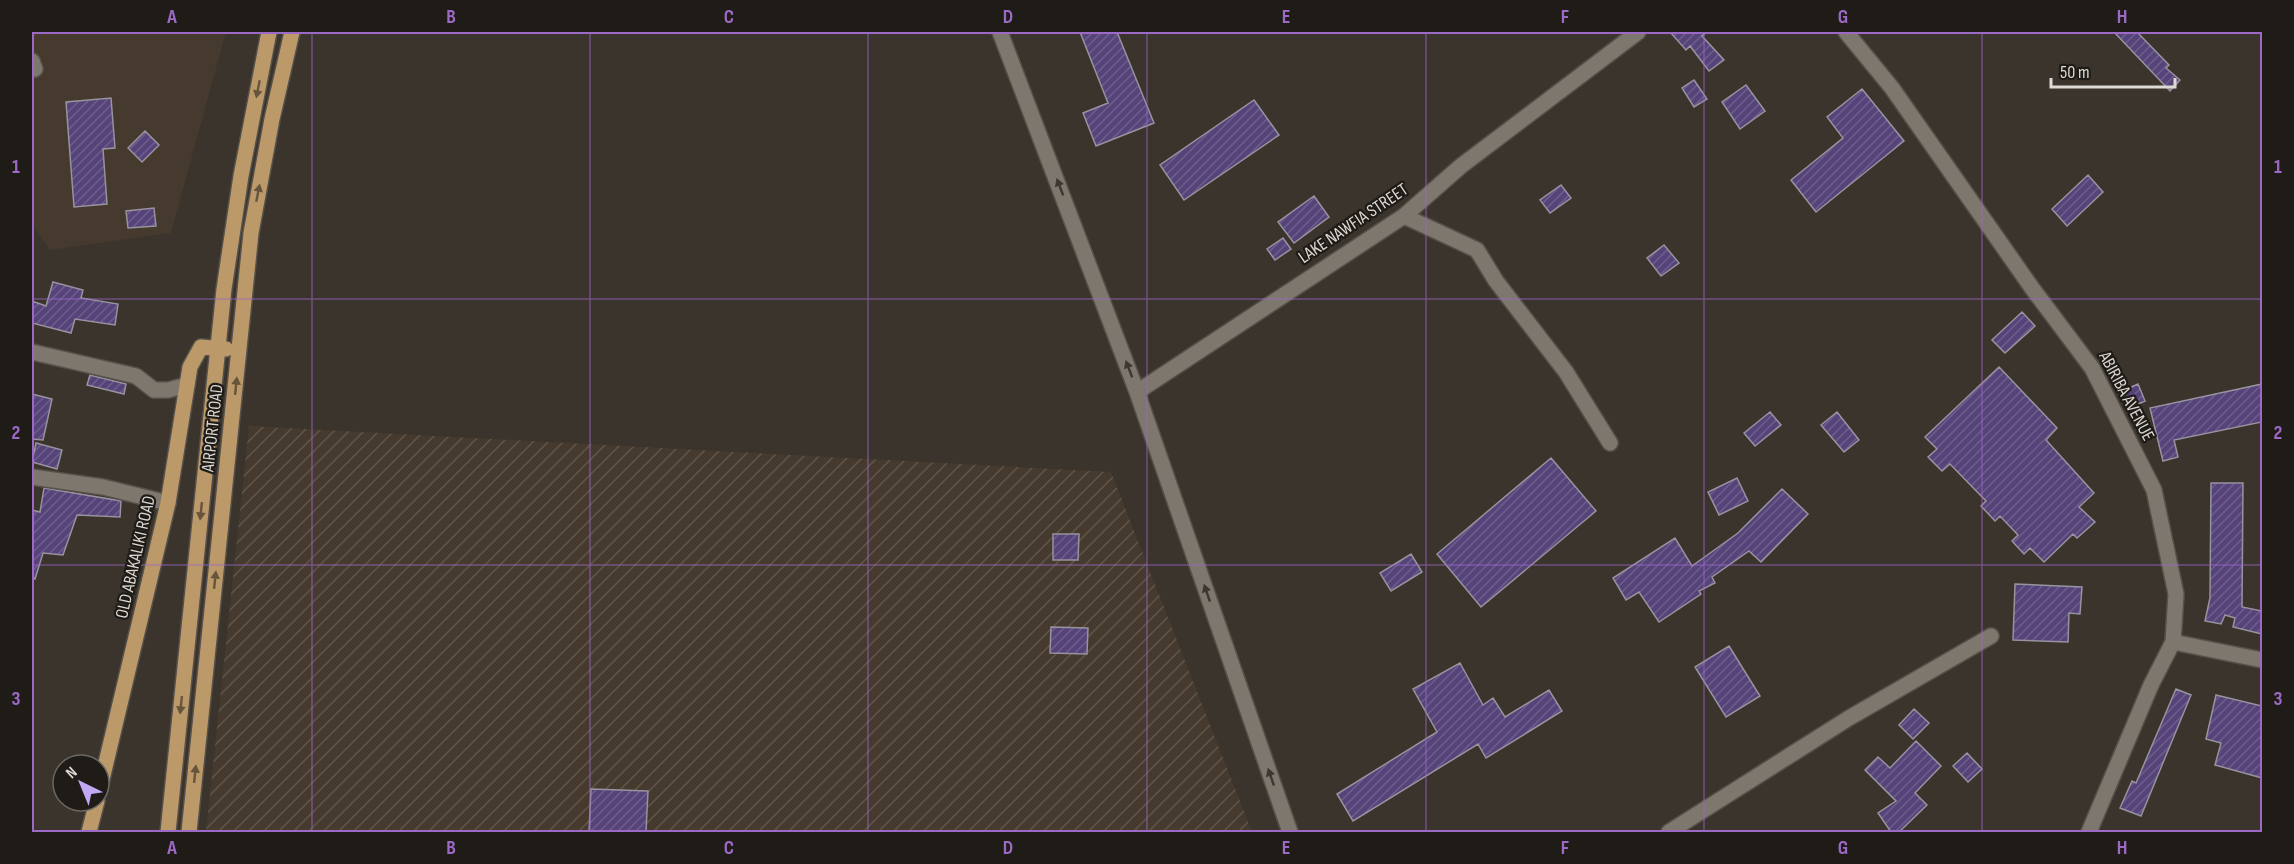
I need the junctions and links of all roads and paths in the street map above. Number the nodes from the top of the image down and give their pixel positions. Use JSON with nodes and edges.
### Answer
{"nodes":[{"id":1,"x":269,"y":32,"type":"edge"},
{"id":2,"x":292,"y":32,"type":"edge"},
{"id":3,"x":1000,"y":32,"type":"edge"},
{"id":4,"x":1638,"y":32,"type":"edge"},
{"id":5,"x":1846,"y":32,"type":"edge"},
{"id":6,"x":1404,"y":216,"type":"junction"},
{"id":7,"x":224,"y":289,"type":"junction"},
{"id":8,"x":245,"y":293,"type":"junction"},
{"id":9,"x":218,"y":346,"type":"junction"},
{"id":10,"x":32,"y":352,"type":"edge"},
{"id":11,"x":239,"y":353,"type":"junction"},
{"id":12,"x":187,"y":385,"type":"junction"},
{"id":13,"x":1137,"y":392,"type":"junction"},
{"id":14,"x":1610,"y":443,"type":"dead end"},
{"id":15,"x":32,"y":477,"type":"edge"},
{"id":16,"x":168,"y":504,"type":"junction"},
{"id":17,"x":1991,"y":636,"type":"dead end"},
{"id":18,"x":2174,"y":642,"type":"junction"},
{"id":19,"x":2262,"y":660,"type":"edge"},
{"id":20,"x":108,"y":753,"type":"edge"},
{"id":21,"x":94,"y":813,"type":"edge"},
{"id":22,"x":89,"y":832,"type":"edge"},
{"id":23,"x":168,"y":832,"type":"edge"},
{"id":24,"x":189,"y":832,"type":"edge"},
{"id":25,"x":1290,"y":832,"type":"edge"},
{"id":26,"x":1669,"y":832,"type":"edge"},
{"id":27,"x":2089,"y":832,"type":"edge"}],
"edges":[{"from":1,"to":7,"type":"main road","name":"AIRPORT ROAD","one_way":true},
{"from":8,"to":2,"type":"main road","name":"AIRPORT ROAD","one_way":true},
{"from":13,"to":3,"type":"street","one_way":true},
{"from":4,"to":6,"type":"street","name":"LAKE NAWFIA STREET"},
{"from":5,"to":18,"type":"street","name":"ABIRIBA AVENUE"},
{"from":6,"to":13,"type":"street","name":"LAKE NAWFIA STREET"},
{"from":6,"to":14,"type":"street"},
{"from":7,"to":8,"type":"main road"},
{"from":7,"to":9,"type":"main road","name":"AIRPORT ROAD"},
{"from":8,"to":11,"type":"main road","name":"AIRPORT ROAD"},
{"from":9,"to":11,"type":"main road"},
{"from":9,"to":12,"type":"main road","name":"OLD ABAKALIKI ROAD"},
{"from":9,"to":23,"type":"main road","name":"AIRPORT ROAD","one_way":true},
{"from":10,"to":12,"type":"street"},
{"from":24,"to":11,"type":"main road","name":"AIRPORT ROAD","one_way":true},
{"from":12,"to":16,"type":"main road","name":"OLD ABAKALIKI ROAD"},
{"from":25,"to":13,"type":"street","one_way":true},
{"from":15,"to":16,"type":"street"},
{"from":16,"to":20,"type":"main road","name":"OLD ABAKALIKI ROAD"},
{"from":17,"to":26,"type":"street"},
{"from":18,"to":19,"type":"street"},
{"from":18,"to":27,"type":"street","name":"ABIRIBA AVENUE"},
{"from":21,"to":22,"type":"main road"}]}
